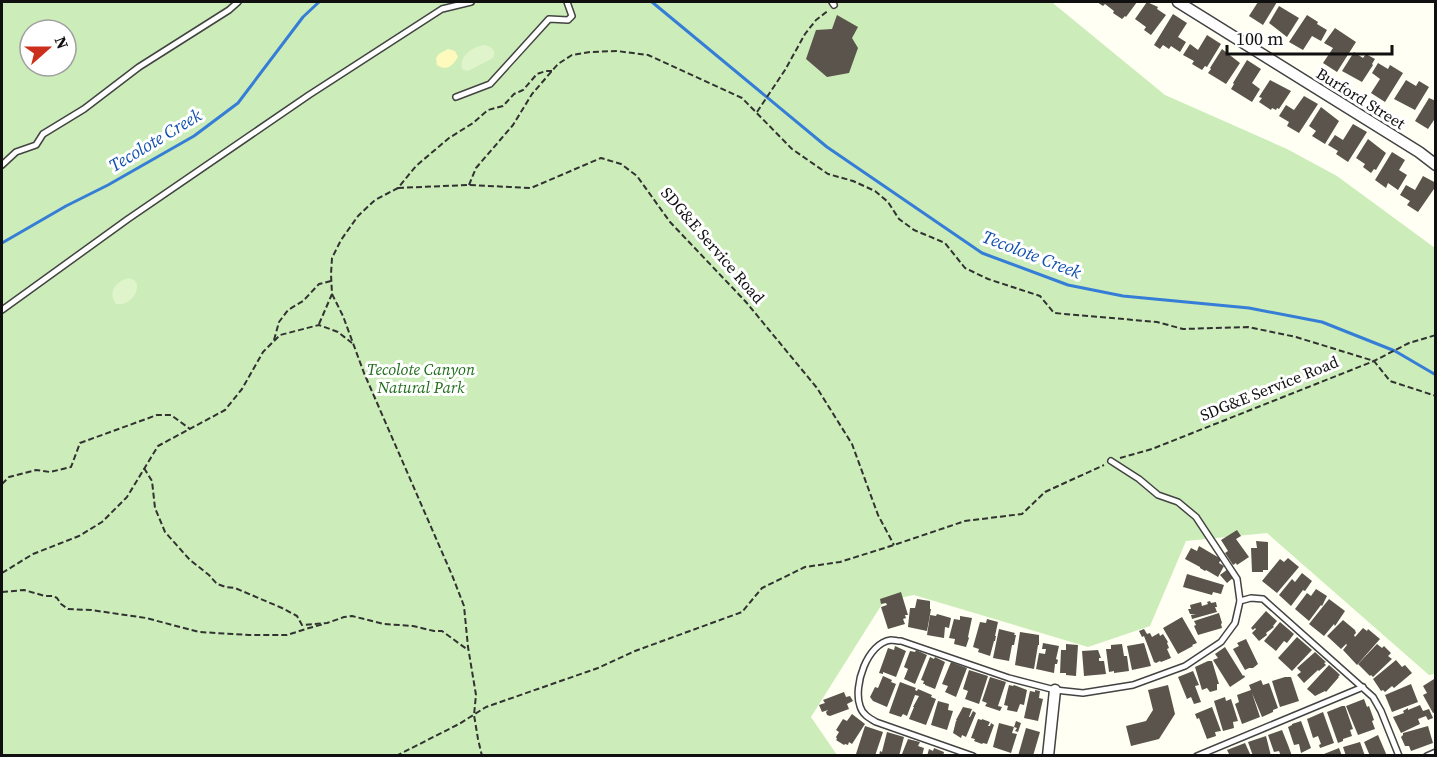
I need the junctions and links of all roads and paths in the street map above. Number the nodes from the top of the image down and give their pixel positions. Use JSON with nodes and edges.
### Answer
{"nodes":[{"id":1,"x":238,"y":2,"type":"edge"},
{"id":2,"x":471,"y":2,"type":"edge"},
{"id":3,"x":567,"y":2,"type":"edge"},
{"id":4,"x":1178,"y":2,"type":"edge"},
{"id":5,"x":833,"y":3,"type":"edge"},
{"id":6,"x":552,"y":71,"type":"junction"},
{"id":7,"x":456,"y":97,"type":"dead end"},
{"id":8,"x":757,"y":113,"type":"junction"},
{"id":9,"x":2,"y":165,"type":"edge"},
{"id":10,"x":1436,"y":165,"type":"edge"},
{"id":11,"x":469,"y":185,"type":"junction"},
{"id":12,"x":398,"y":188,"type":"junction"},
{"id":13,"x":331,"y":281,"type":"junction"},
{"id":14,"x":332,"y":294,"type":"junction"},
{"id":15,"x":2,"y":310,"type":"edge"},
{"id":16,"x":319,"y":325,"type":"junction"},
{"id":17,"x":1436,"y":335,"type":"edge"},
{"id":18,"x":274,"y":342,"type":"junction"},
{"id":19,"x":353,"y":344,"type":"junction"},
{"id":20,"x":1374,"y":361,"type":"junction"},
{"id":21,"x":1436,"y":396,"type":"edge"},
{"id":22,"x":190,"y":429,"type":"junction"},
{"id":23,"x":1112,"y":461,"type":"junction"},
{"id":24,"x":144,"y":468,"type":"junction"},
{"id":25,"x":2,"y":484,"type":"edge"},
{"id":26,"x":894,"y":545,"type":"junction"},
{"id":27,"x":2,"y":573,"type":"edge"},
{"id":28,"x":2,"y":592,"type":"edge"},
{"id":29,"x":1240,"y":601,"type":"junction"},
{"id":30,"x":327,"y":623,"type":"junction"},
{"id":31,"x":469,"y":650,"type":"junction"},
{"id":32,"x":1363,"y":687,"type":"junction"},
{"id":33,"x":1055,"y":690,"type":"junction"},
{"id":34,"x":474,"y":714,"type":"junction"},
{"id":35,"x":1436,"y":752,"type":"edge"},
{"id":36,"x":396,"y":756,"type":"edge"},
{"id":37,"x":482,"y":756,"type":"edge"},
{"id":38,"x":973,"y":756,"type":"edge"},
{"id":39,"x":1048,"y":756,"type":"edge"},
{"id":40,"x":1197,"y":756,"type":"edge"},
{"id":41,"x":1399,"y":756,"type":"edge"},
{"id":42,"x":1427,"y":756,"type":"edge"}],
"edges":[{"from":1,"to":9,"type":"lane"},
{"from":2,"to":15,"type":"lane"},
{"from":3,"to":7,"type":"lane"},
{"from":4,"to":10,"type":"street","name":"Burford Street"},
{"from":5,"to":8,"type":"path"},
{"from":6,"to":8,"type":"path"},
{"from":6,"to":11,"type":"path"},
{"from":6,"to":12,"type":"path"},
{"from":8,"to":20,"type":"path"},
{"from":11,"to":12,"type":"path","name":"SDG&E Service Road"},
{"from":11,"to":26,"type":"path","name":"SDG&E Service Road"},
{"from":12,"to":13,"type":"path"},
{"from":13,"to":14,"type":"path"},
{"from":13,"to":18,"type":"path"},
{"from":14,"to":16,"type":"path"},
{"from":14,"to":19,"type":"path"},
{"from":16,"to":18,"type":"path"},
{"from":16,"to":19,"type":"path"},
{"from":17,"to":20,"type":"path","name":"SDG&E Service Road"},
{"from":18,"to":22,"type":"path"},
{"from":19,"to":31,"type":"path"},
{"from":20,"to":21,"type":"path"},
{"from":20,"to":23,"type":"path","name":"SDG&E Service Road"},
{"from":22,"to":24,"type":"path"},
{"from":22,"to":25,"type":"path"},
{"from":23,"to":26,"type":"path","name":"SDG&E Service Road"},
{"from":23,"to":29,"type":"lane"},
{"from":24,"to":27,"type":"path"},
{"from":24,"to":30,"type":"path"},
{"from":26,"to":34,"type":"path","name":"SDG&E Service Road"},
{"from":28,"to":30,"type":"path"},
{"from":29,"to":32,"type":"lane"},
{"from":29,"to":33,"type":"lane"},
{"from":30,"to":31,"type":"path"},
{"from":31,"to":34,"type":"path"},
{"from":32,"to":40,"type":"lane"},
{"from":32,"to":41,"type":"lane"},
{"from":33,"to":38,"type":"lane"},
{"from":33,"to":39,"type":"street"},
{"from":34,"to":36,"type":"path","name":"SDG&E Service Road"},
{"from":34,"to":37,"type":"path"},
{"from":35,"to":42,"type":"lane"}]}
